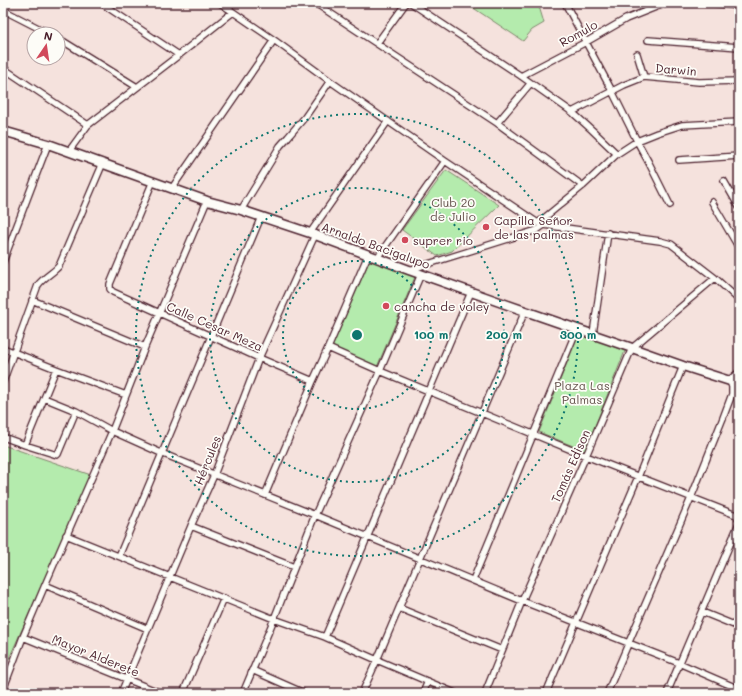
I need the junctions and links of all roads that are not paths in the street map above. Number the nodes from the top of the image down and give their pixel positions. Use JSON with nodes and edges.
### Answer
{"nodes":[{"id":1,"x":5,"y":3,"type":"edge"},
{"id":2,"x":101,"y":3,"type":"edge"},
{"id":3,"x":220,"y":3,"type":"edge"},
{"id":4,"x":315,"y":3,"type":"edge"},
{"id":5,"x":406,"y":3,"type":"edge"},
{"id":6,"x":411,"y":3,"type":"edge"},
{"id":7,"x":565,"y":3,"type":"edge"},
{"id":8,"x":670,"y":3,"type":"edge"},
{"id":9,"x":714,"y":3,"type":"edge"},
{"id":10,"x":655,"y":5,"type":"edge"},
{"id":11,"x":739,"y":6,"type":"edge"},
{"id":12,"x":233,"y":12,"type":"junction"},
{"id":13,"x":34,"y":26,"type":"edge"},
{"id":14,"x":274,"y":40,"type":"junction"},
{"id":15,"x":648,"y":40,"type":"dead end"},
{"id":16,"x":586,"y":42,"type":"junction"},
{"id":17,"x":66,"y":43,"type":"edge"},
{"id":18,"x":377,"y":43,"type":"junction"},
{"id":19,"x":739,"y":47,"type":"edge"},
{"id":20,"x":637,"y":54,"type":"dead end"},
{"id":21,"x":179,"y":55,"type":"junction"},
{"id":22,"x":3,"y":68,"type":"edge"},
{"id":23,"x":521,"y":76,"type":"junction"},
{"id":24,"x":644,"y":77,"type":"junction"},
{"id":25,"x":330,"y":81,"type":"junction"},
{"id":26,"x":739,"y":81,"type":"edge"},
{"id":27,"x":530,"y":84,"type":"junction"},
{"id":28,"x":137,"y":87,"type":"junction"},
{"id":29,"x":612,"y":91,"type":"junction"},
{"id":30,"x":572,"y":112,"type":"junction"},
{"id":31,"x":388,"y":121,"type":"junction"},
{"id":32,"x":739,"y":122,"type":"edge"},
{"id":33,"x":497,"y":123,"type":"junction"},
{"id":34,"x":88,"y":125,"type":"junction"},
{"id":35,"x":3,"y":130,"type":"edge"},
{"id":36,"x":637,"y":141,"type":"junction"},
{"id":37,"x":48,"y":144,"type":"junction"},
{"id":38,"x":69,"y":151,"type":"junction"},
{"id":39,"x":617,"y":154,"type":"junction"},
{"id":40,"x":739,"y":156,"type":"edge"},
{"id":41,"x":679,"y":160,"type":"dead end"},
{"id":42,"x":445,"y":161,"type":"junction"},
{"id":43,"x":103,"y":163,"type":"junction"},
{"id":44,"x":153,"y":181,"type":"junction"},
{"id":45,"x":724,"y":181,"type":"dead end"},
{"id":46,"x":584,"y":186,"type":"junction"},
{"id":47,"x":172,"y":188,"type":"junction"},
{"id":48,"x":207,"y":201,"type":"junction"},
{"id":49,"x":712,"y":202,"type":"dead end"},
{"id":50,"x":670,"y":205,"type":"dead end"},
{"id":51,"x":739,"y":207,"type":"edge"},
{"id":52,"x":241,"y":210,"type":"junction"},
{"id":53,"x":260,"y":217,"type":"junction"},
{"id":54,"x":538,"y":223,"type":"junction"},
{"id":55,"x":544,"y":225,"type":"junction"},
{"id":56,"x":608,"y":233,"type":"junction"},
{"id":57,"x":313,"y":234,"type":"junction"},
{"id":58,"x":739,"y":248,"type":"edge"},
{"id":59,"x":368,"y":255,"type":"junction"},
{"id":60,"x":377,"y":258,"type":"junction"},
{"id":61,"x":3,"y":262,"type":"edge"},
{"id":62,"x":409,"y":270,"type":"junction"},
{"id":63,"x":421,"y":274,"type":"junction"},
{"id":64,"x":715,"y":278,"type":"junction"},
{"id":65,"x":471,"y":292,"type":"junction"},
{"id":66,"x":32,"y":300,"type":"junction"},
{"id":67,"x":739,"y":300,"type":"edge"},
{"id":68,"x":525,"y":311,"type":"junction"},
{"id":69,"x":160,"y":313,"type":"junction"},
{"id":70,"x":577,"y":329,"type":"junction"},
{"id":71,"x":593,"y":334,"type":"junction"},
{"id":72,"x":211,"y":336,"type":"junction"},
{"id":73,"x":145,"y":347,"type":"junction"},
{"id":74,"x":3,"y":348,"type":"edge"},
{"id":75,"x":328,"y":348,"type":"junction"},
{"id":76,"x":632,"y":348,"type":"junction"},
{"id":77,"x":14,"y":352,"type":"junction"},
{"id":78,"x":260,"y":358,"type":"junction"},
{"id":79,"x":683,"y":366,"type":"junction"},
{"id":80,"x":56,"y":369,"type":"junction"},
{"id":81,"x":380,"y":371,"type":"junction"},
{"id":82,"x":739,"y":374,"type":"edge"},
{"id":83,"x":313,"y":381,"type":"junction"},
{"id":84,"x":730,"y":381,"type":"junction"},
{"id":85,"x":3,"y":382,"type":"edge"},
{"id":86,"x":430,"y":391,"type":"junction"},
{"id":87,"x":126,"y":395,"type":"junction"},
{"id":88,"x":44,"y":398,"type":"junction"},
{"id":89,"x":76,"y":411,"type":"junction"},
{"id":90,"x":482,"y":413,"type":"junction"},
{"id":91,"x":112,"y":431,"type":"junction"},
{"id":92,"x":534,"y":434,"type":"junction"},
{"id":93,"x":3,"y":437,"type":"edge"},
{"id":94,"x":25,"y":445,"type":"junction"},
{"id":95,"x":162,"y":453,"type":"junction"},
{"id":96,"x":586,"y":456,"type":"junction"},
{"id":97,"x":214,"y":475,"type":"junction"},
{"id":98,"x":638,"y":477,"type":"junction"},
{"id":99,"x":266,"y":495,"type":"junction"},
{"id":100,"x":691,"y":498,"type":"junction"},
{"id":101,"x":315,"y":515,"type":"junction"},
{"id":102,"x":739,"y":520,"type":"edge"},
{"id":103,"x":739,"y":523,"type":"edge"},
{"id":104,"x":191,"y":526,"type":"junction"},
{"id":105,"x":66,"y":535,"type":"junction"},
{"id":106,"x":367,"y":537,"type":"junction"},
{"id":107,"x":119,"y":556,"type":"junction"},
{"id":108,"x":420,"y":559,"type":"junction"},
{"id":109,"x":294,"y":567,"type":"junction"},
{"id":110,"x":170,"y":576,"type":"junction"},
{"id":111,"x":473,"y":580,"type":"junction"},
{"id":112,"x":45,"y":585,"type":"junction"},
{"id":113,"x":224,"y":598,"type":"junction"},
{"id":114,"x":522,"y":601,"type":"junction"},
{"id":115,"x":399,"y":608,"type":"junction"},
{"id":116,"x":702,"y":612,"type":"junction"},
{"id":117,"x":274,"y":619,"type":"junction"},
{"id":118,"x":576,"y":622,"type":"junction"},
{"id":119,"x":739,"y":627,"type":"edge"},
{"id":120,"x":148,"y":629,"type":"junction"},
{"id":121,"x":23,"y":637,"type":"junction"},
{"id":122,"x":325,"y":637,"type":"junction"},
{"id":123,"x":628,"y":643,"type":"junction"},
{"id":124,"x":502,"y":650,"type":"junction"},
{"id":125,"x":377,"y":660,"type":"junction"},
{"id":126,"x":679,"y":663,"type":"junction"},
{"id":127,"x":252,"y":670,"type":"junction"},
{"id":128,"x":126,"y":679,"type":"junction"},
{"id":129,"x":428,"y":681,"type":"junction"},
{"id":130,"x":732,"y":686,"type":"junction"},
{"id":131,"x":739,"y":689,"type":"edge"},
{"id":132,"x":3,"y":690,"type":"edge"},
{"id":133,"x":121,"y":693,"type":"edge"},
{"id":134,"x":161,"y":693,"type":"edge"},
{"id":135,"x":183,"y":693,"type":"edge"},
{"id":136,"x":243,"y":693,"type":"edge"},
{"id":137,"x":304,"y":693,"type":"edge"},
{"id":138,"x":362,"y":693,"type":"edge"},
{"id":139,"x":423,"y":693,"type":"edge"},
{"id":140,"x":456,"y":693,"type":"edge"},
{"id":141,"x":485,"y":693,"type":"edge"},
{"id":142,"x":546,"y":693,"type":"edge"},
{"id":143,"x":607,"y":693,"type":"edge"},
{"id":144,"x":667,"y":693,"type":"edge"},
{"id":145,"x":729,"y":693,"type":"edge"}],
"edges":[{"from":1,"to":13,"type":"street"},
{"from":2,"to":21,"type":"street"},
{"from":3,"to":12,"type":"street"},
{"from":4,"to":18,"type":"street"},
{"from":5,"to":18,"type":"street"},
{"from":6,"to":23,"type":"street"},
{"from":7,"to":16,"type":"street"},
{"from":8,"to":10,"type":"street","name":"Romulo"},
{"from":9,"to":11,"type":"street"},
{"from":10,"to":16,"type":"street","name":"Romulo"},
{"from":12,"to":14,"type":"street"},
{"from":12,"to":21,"type":"street"},
{"from":14,"to":25,"type":"street"},
{"from":14,"to":47,"type":"street"},
{"from":15,"to":19,"type":"street"},
{"from":16,"to":23,"type":"street","name":"Romulo"},
{"from":16,"to":29,"type":"street"},
{"from":17,"to":28,"type":"street"},
{"from":18,"to":33,"type":"street"},
{"from":20,"to":24,"type":"street"},
{"from":21,"to":28,"type":"street"},
{"from":22,"to":34,"type":"street"},
{"from":23,"to":27,"type":"street"},
{"from":24,"to":26,"type":"street","name":"Darwin"},
{"from":24,"to":29,"type":"street","name":"Darwin"},
{"from":25,"to":31,"type":"street"},
{"from":25,"to":52,"type":"street"},
{"from":27,"to":30,"type":"street"},
{"from":27,"to":33,"type":"street"},
{"from":28,"to":34,"type":"street"},
{"from":29,"to":30,"type":"street","name":"Darwin"},
{"from":29,"to":36,"type":"street"},
{"from":30,"to":39,"type":"street"},
{"from":31,"to":42,"type":"street"},
{"from":31,"to":57,"type":"street","name":"Hércules"},
{"from":32,"to":36,"type":"street"},
{"from":33,"to":46,"type":"street"},
{"from":34,"to":38,"type":"street"},
{"from":35,"to":37,"type":"street","name":"Arnaldo Bacigalupo"},
{"from":36,"to":39,"type":"street"},
{"from":36,"to":50,"type":"street"},
{"from":37,"to":38,"type":"street","name":"Arnaldo Bacigalupo"},
{"from":37,"to":61,"type":"street"},
{"from":38,"to":43,"type":"street","name":"Arnaldo Bacigalupo"},
{"from":39,"to":46,"type":"street"},
{"from":40,"to":41,"type":"street"},
{"from":42,"to":54,"type":"street"},
{"from":42,"to":60,"type":"street"},
{"from":43,"to":44,"type":"street","name":"Arnaldo Bacigalupo"},
{"from":43,"to":66,"type":"street"},
{"from":44,"to":47,"type":"street","name":"Arnaldo Bacigalupo"},
{"from":44,"to":69,"type":"street","name":"Calle Cesar Meza"},
{"from":45,"to":51,"type":"street"},
{"from":46,"to":54,"type":"street"},
{"from":47,"to":48,"type":"street","name":"Arnaldo Bacigalupo"},
{"from":48,"to":52,"type":"street","name":"Arnaldo Bacigalupo"},
{"from":48,"to":69,"type":"street"},
{"from":49,"to":58,"type":"street"},
{"from":52,"to":53,"type":"street","name":"Arnaldo Bacigalupo"},
{"from":53,"to":57,"type":"street","name":"Arnaldo Bacigalupo"},
{"from":53,"to":72,"type":"street"},
{"from":54,"to":55,"type":"street"},
{"from":55,"to":56,"type":"street"},
{"from":55,"to":62,"type":"street"},
{"from":56,"to":64,"type":"street"},
{"from":56,"to":71,"type":"street"},
{"from":57,"to":59,"type":"street","name":"Arnaldo Bacigalupo"},
{"from":57,"to":78,"type":"street","name":"Hércules"},
{"from":59,"to":60,"type":"street","name":"Arnaldo Bacigalupo"},
{"from":59,"to":75,"type":"street"},
{"from":60,"to":62,"type":"street","name":"Arnaldo Bacigalupo"},
{"from":62,"to":63,"type":"street","name":"Arnaldo Bacigalupo"},
{"from":63,"to":65,"type":"street","name":"Arnaldo Bacigalupo"},
{"from":63,"to":81,"type":"street"},
{"from":64,"to":67,"type":"street"},
{"from":64,"to":76,"type":"street","name":"Tomás Edison"},
{"from":65,"to":68,"type":"street","name":"Arnaldo Bacigalupo"},
{"from":65,"to":86,"type":"street"},
{"from":66,"to":73,"type":"street"},
{"from":66,"to":77,"type":"street"},
{"from":68,"to":70,"type":"street","name":"Arnaldo Bacigalupo"},
{"from":68,"to":90,"type":"street"},
{"from":69,"to":72,"type":"street","name":"Calle Cesar Meza"},
{"from":69,"to":73,"type":"street"},
{"from":70,"to":71,"type":"street","name":"Arnaldo Bacigalupo"},
{"from":70,"to":92,"type":"street"},
{"from":71,"to":76,"type":"street","name":"Arnaldo Bacigalupo"},
{"from":72,"to":78,"type":"street","name":"Calle Cesar Meza"},
{"from":72,"to":95,"type":"street"},
{"from":73,"to":87,"type":"street"},
{"from":74,"to":77,"type":"street"},
{"from":75,"to":81,"type":"street"},
{"from":75,"to":83,"type":"street"},
{"from":76,"to":79,"type":"street","name":"Arnaldo Bacigalupo"},
{"from":76,"to":96,"type":"street","name":"Tomás Edison"},
{"from":77,"to":80,"type":"street"},
{"from":77,"to":85,"type":"street"},
{"from":78,"to":83,"type":"street","name":"Calle Cesar Meza"},
{"from":78,"to":97,"type":"street","name":"Hércules"},
{"from":79,"to":84,"type":"street","name":"Arnaldo Bacigalupo"},
{"from":79,"to":98,"type":"street"},
{"from":80,"to":87,"type":"street"},
{"from":80,"to":88,"type":"street"},
{"from":81,"to":86,"type":"street"},
{"from":81,"to":101,"type":"street"},
{"from":82,"to":84,"type":"street"},
{"from":83,"to":99,"type":"street"},
{"from":84,"to":100,"type":"street"},
{"from":86,"to":90,"type":"street"},
{"from":86,"to":106,"type":"street"},
{"from":87,"to":91,"type":"street"},
{"from":88,"to":89,"type":"street"},
{"from":88,"to":94,"type":"street"},
{"from":89,"to":91,"type":"street"},
{"from":89,"to":94,"type":"street"},
{"from":90,"to":92,"type":"street"},
{"from":90,"to":108,"type":"street"},
{"from":91,"to":95,"type":"street"},
{"from":91,"to":105,"type":"street"},
{"from":92,"to":96,"type":"street"},
{"from":92,"to":111,"type":"street"},
{"from":93,"to":94,"type":"street"},
{"from":95,"to":97,"type":"street"},
{"from":95,"to":107,"type":"street"},
{"from":96,"to":98,"type":"street"},
{"from":96,"to":114,"type":"street","name":"Tomás Edison"},
{"from":97,"to":99,"type":"street"},
{"from":97,"to":104,"type":"street","name":"Hércules"},
{"from":98,"to":100,"type":"street"},
{"from":98,"to":118,"type":"street"},
{"from":99,"to":101,"type":"street"},
{"from":100,"to":102,"type":"street"},
{"from":100,"to":123,"type":"street"},
{"from":101,"to":106,"type":"street"},
{"from":101,"to":109,"type":"street"},
{"from":103,"to":116,"type":"street"},
{"from":104,"to":109,"type":"street"},
{"from":104,"to":110,"type":"street","name":"Hércules"},
{"from":105,"to":107,"type":"street"},
{"from":105,"to":112,"type":"street"},
{"from":106,"to":108,"type":"street"},
{"from":106,"to":122,"type":"street"},
{"from":107,"to":110,"type":"street"},
{"from":108,"to":111,"type":"street"},
{"from":108,"to":115,"type":"street"},
{"from":109,"to":117,"type":"street"},
{"from":110,"to":113,"type":"street"},
{"from":110,"to":120,"type":"street","name":"Hércules"},
{"from":111,"to":114,"type":"street"},
{"from":112,"to":120,"type":"street"},
{"from":112,"to":121,"type":"street"},
{"from":113,"to":117,"type":"street"},
{"from":113,"to":135,"type":"street"},
{"from":114,"to":118,"type":"street"},
{"from":114,"to":124,"type":"street","name":"Tomás Edison"},
{"from":115,"to":124,"type":"street"},
{"from":115,"to":125,"type":"street"},
{"from":116,"to":119,"type":"street"},
{"from":116,"to":126,"type":"street"},
{"from":117,"to":122,"type":"street"},
{"from":117,"to":127,"type":"street"},
{"from":118,"to":123,"type":"street"},
{"from":118,"to":142,"type":"street"},
{"from":120,"to":128,"type":"street","name":"Hércules"},
{"from":121,"to":128,"type":"street","name":"Mayor Alderete"},
{"from":121,"to":132,"type":"street"},
{"from":122,"to":125,"type":"street"},
{"from":123,"to":126,"type":"street"},
{"from":123,"to":143,"type":"street"},
{"from":124,"to":141,"type":"street","name":"Tomás Edison"},
{"from":125,"to":129,"type":"street"},
{"from":125,"to":138,"type":"street"},
{"from":126,"to":130,"type":"street"},
{"from":126,"to":144,"type":"street"},
{"from":127,"to":136,"type":"street"},
{"from":127,"to":137,"type":"street"},
{"from":128,"to":133,"type":"street","name":"Hércules"},
{"from":128,"to":134,"type":"street","name":"Mayor Alderete"},
{"from":129,"to":139,"type":"street"},
{"from":129,"to":140,"type":"street"},
{"from":130,"to":131,"type":"street"},
{"from":130,"to":145,"type":"street"}]}
